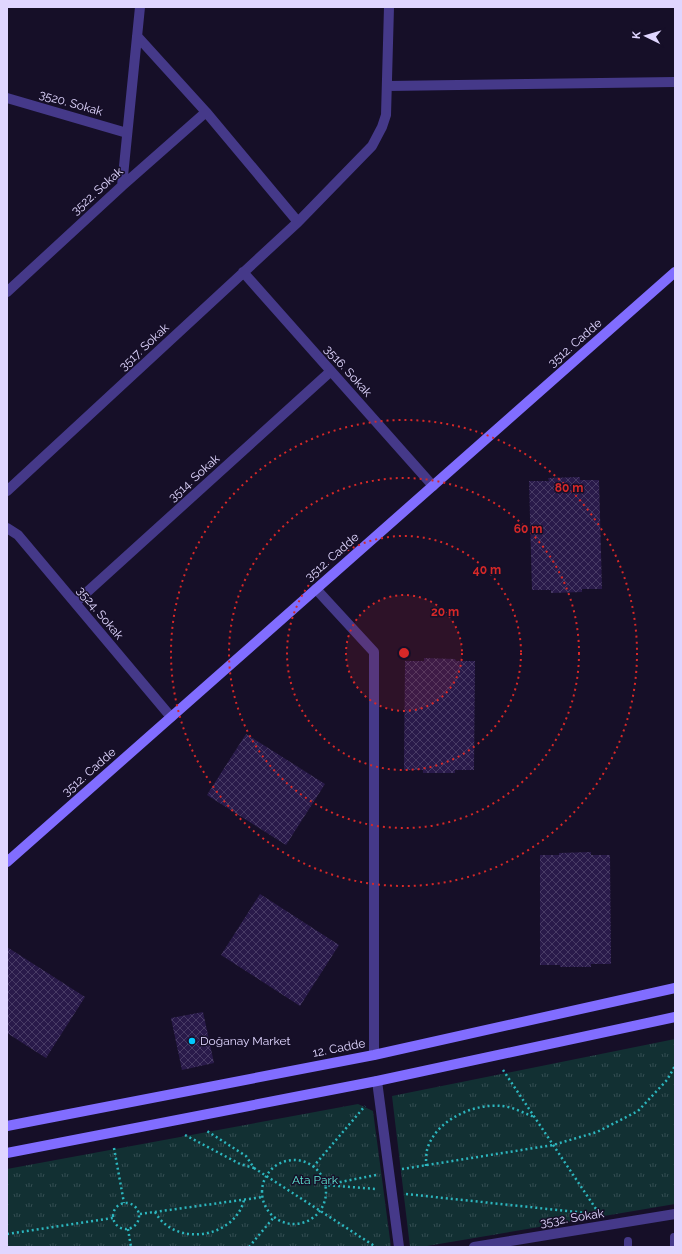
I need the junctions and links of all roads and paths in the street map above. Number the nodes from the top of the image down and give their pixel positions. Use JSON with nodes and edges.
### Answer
{"nodes":[{"id":1,"x":140,"y":7,"type":"edge"},
{"id":2,"x":389,"y":7,"type":"edge"},
{"id":3,"x":137,"y":36,"type":"junction"},
{"id":4,"x":675,"y":82,"type":"edge"},
{"id":5,"x":388,"y":86,"type":"junction"},
{"id":6,"x":8,"y":100,"type":"edge"},
{"id":7,"x":206,"y":112,"type":"junction"},
{"id":8,"x":127,"y":133,"type":"junction"},
{"id":9,"x":122,"y":186,"type":"junction"},
{"id":10,"x":298,"y":222,"type":"junction"},
{"id":11,"x":243,"y":272,"type":"junction"},
{"id":12,"x":675,"y":272,"type":"edge"},
{"id":13,"x":7,"y":292,"type":"edge"},
{"id":14,"x":331,"y":371,"type":"junction"},
{"id":15,"x":432,"y":486,"type":"junction"},
{"id":16,"x":7,"y":491,"type":"edge"},
{"id":17,"x":7,"y":528,"type":"edge"},
{"id":18,"x":316,"y":589,"type":"junction"},
{"id":19,"x":75,"y":603,"type":"junction"},
{"id":20,"x":171,"y":717,"type":"junction"},
{"id":21,"x":7,"y":862,"type":"edge"},
{"id":22,"x":675,"y":988,"type":"edge"},
{"id":23,"x":675,"y":1017,"type":"edge"},
{"id":24,"x":374,"y":1055,"type":"junction"},
{"id":25,"x":675,"y":1066,"type":"edge"},
{"id":26,"x":503,"y":1070,"type":"dead end"},
{"id":27,"x":377,"y":1081,"type":"junction"},
{"id":28,"x":368,"y":1103,"type":"dead end"},
{"id":29,"x":535,"y":1118,"type":"junction"},
{"id":30,"x":7,"y":1126,"type":"edge"},
{"id":31,"x":207,"y":1131,"type":"dead end"},
{"id":32,"x":185,"y":1135,"type":"dead end"},
{"id":33,"x":553,"y":1144,"type":"junction"},
{"id":34,"x":114,"y":1148,"type":"dead end"},
{"id":35,"x":7,"y":1152,"type":"edge"},
{"id":36,"x":426,"y":1166,"type":"junction"},
{"id":37,"x":313,"y":1167,"type":"junction"},
{"id":38,"x":254,"y":1168,"type":"junction"},
{"id":39,"x":401,"y":1170,"type":"dead end"},
{"id":40,"x":382,"y":1173,"type":"dead end"},
{"id":41,"x":267,"y":1176,"type":"junction"},
{"id":42,"x":325,"y":1185,"type":"junction"},
{"id":43,"x":377,"y":1190,"type":"dead end"},
{"id":44,"x":403,"y":1194,"type":"dead end"},
{"id":45,"x":263,"y":1197,"type":"junction"},
{"id":46,"x":244,"y":1200,"type":"junction"},
{"id":47,"x":124,"y":1203,"type":"junction"},
{"id":48,"x":320,"y":1210,"type":"junction"},
{"id":49,"x":155,"y":1212,"type":"junction"},
{"id":50,"x":140,"y":1214,"type":"junction"},
{"id":51,"x":675,"y":1214,"type":"edge"},
{"id":52,"x":274,"y":1217,"type":"junction"},
{"id":53,"x":113,"y":1218,"type":"junction"},
{"id":54,"x":128,"y":1229,"type":"junction"},
{"id":55,"x":7,"y":1234,"type":"edge"},
{"id":56,"x":674,"y":1237,"type":"dead end"},
{"id":57,"x":131,"y":1247,"type":"edge"},
{"id":58,"x":248,"y":1247,"type":"edge"},
{"id":59,"x":376,"y":1247,"type":"edge"},
{"id":60,"x":399,"y":1247,"type":"edge"},
{"id":61,"x":474,"y":1247,"type":"edge"},
{"id":62,"x":674,"y":1247,"type":"edge"}],
"edges":[{"from":1,"to":3,"type":"street"},
{"from":2,"to":5,"type":"street","name":"3517. Sokak"},
{"from":3,"to":7,"type":"street"},
{"from":3,"to":8,"type":"street"},
{"from":4,"to":5,"type":"street"},
{"from":5,"to":10,"type":"street","name":"3517. Sokak"},
{"from":6,"to":8,"type":"street","name":"3520. Sokak"},
{"from":7,"to":9,"type":"street","name":"3522. Sokak"},
{"from":7,"to":10,"type":"street"},
{"from":8,"to":9,"type":"street"},
{"from":9,"to":13,"type":"street","name":"3522. Sokak"},
{"from":10,"to":11,"type":"street","name":"3517. Sokak"},
{"from":11,"to":14,"type":"street","name":"3516. Sokak"},
{"from":11,"to":16,"type":"street","name":"3517. Sokak"},
{"from":12,"to":15,"type":"main road","name":"3512. Cadde"},
{"from":14,"to":15,"type":"street","name":"3516. Sokak"},
{"from":14,"to":19,"type":"street","name":"3514. Sokak"},
{"from":15,"to":18,"type":"main road","name":"3512. Cadde"},
{"from":17,"to":19,"type":"street","name":"3524. Sokak"},
{"from":18,"to":20,"type":"main road","name":"3512. Cadde"},
{"from":18,"to":24,"type":"street"},
{"from":19,"to":20,"type":"street","name":"3524. Sokak"},
{"from":20,"to":21,"type":"main road","name":"3512. Cadde"},
{"from":22,"to":24,"type":"main road","name":"12. Cadde"},
{"from":23,"to":27,"type":"main road"},
{"from":24,"to":30,"type":"main road","name":"12. Cadde"},
{"from":25,"to":33,"type":"path"},
{"from":26,"to":29,"type":"path"},
{"from":27,"to":35,"type":"main road"},
{"from":27,"to":60,"type":"street"},
{"from":28,"to":37,"type":"path"},
{"from":29,"to":33,"type":"path"},
{"from":29,"to":36,"type":"path"},
{"from":31,"to":38,"type":"path"},
{"from":32,"to":38,"type":"path"},
{"from":33,"to":36,"type":"path"},
{"from":33,"to":44,"type":"path"},
{"from":34,"to":47,"type":"path"},
{"from":36,"to":39,"type":"path"},
{"from":37,"to":41,"type":"path"},
{"from":37,"to":42,"type":"path"},
{"from":38,"to":41,"type":"path"},
{"from":40,"to":42,"type":"path"},
{"from":41,"to":45,"type":"path"},
{"from":41,"to":48,"type":"path"},
{"from":42,"to":43,"type":"path"},
{"from":42,"to":48,"type":"path"},
{"from":45,"to":46,"type":"path"},
{"from":45,"to":52,"type":"path"},
{"from":46,"to":49,"type":"path"},
{"from":46,"to":49,"type":"path"},
{"from":47,"to":50,"type":"path"},
{"from":47,"to":53,"type":"path"},
{"from":48,"to":52,"type":"path"},
{"from":48,"to":59,"type":"path"},
{"from":49,"to":50,"type":"path"},
{"from":50,"to":54,"type":"path"},
{"from":51,"to":61,"type":"street","name":"3532. Sokak"},
{"from":52,"to":58,"type":"path"},
{"from":53,"to":54,"type":"path"},
{"from":53,"to":55,"type":"path"},
{"from":54,"to":57,"type":"path"},
{"from":56,"to":62,"type":"lane"}]}
